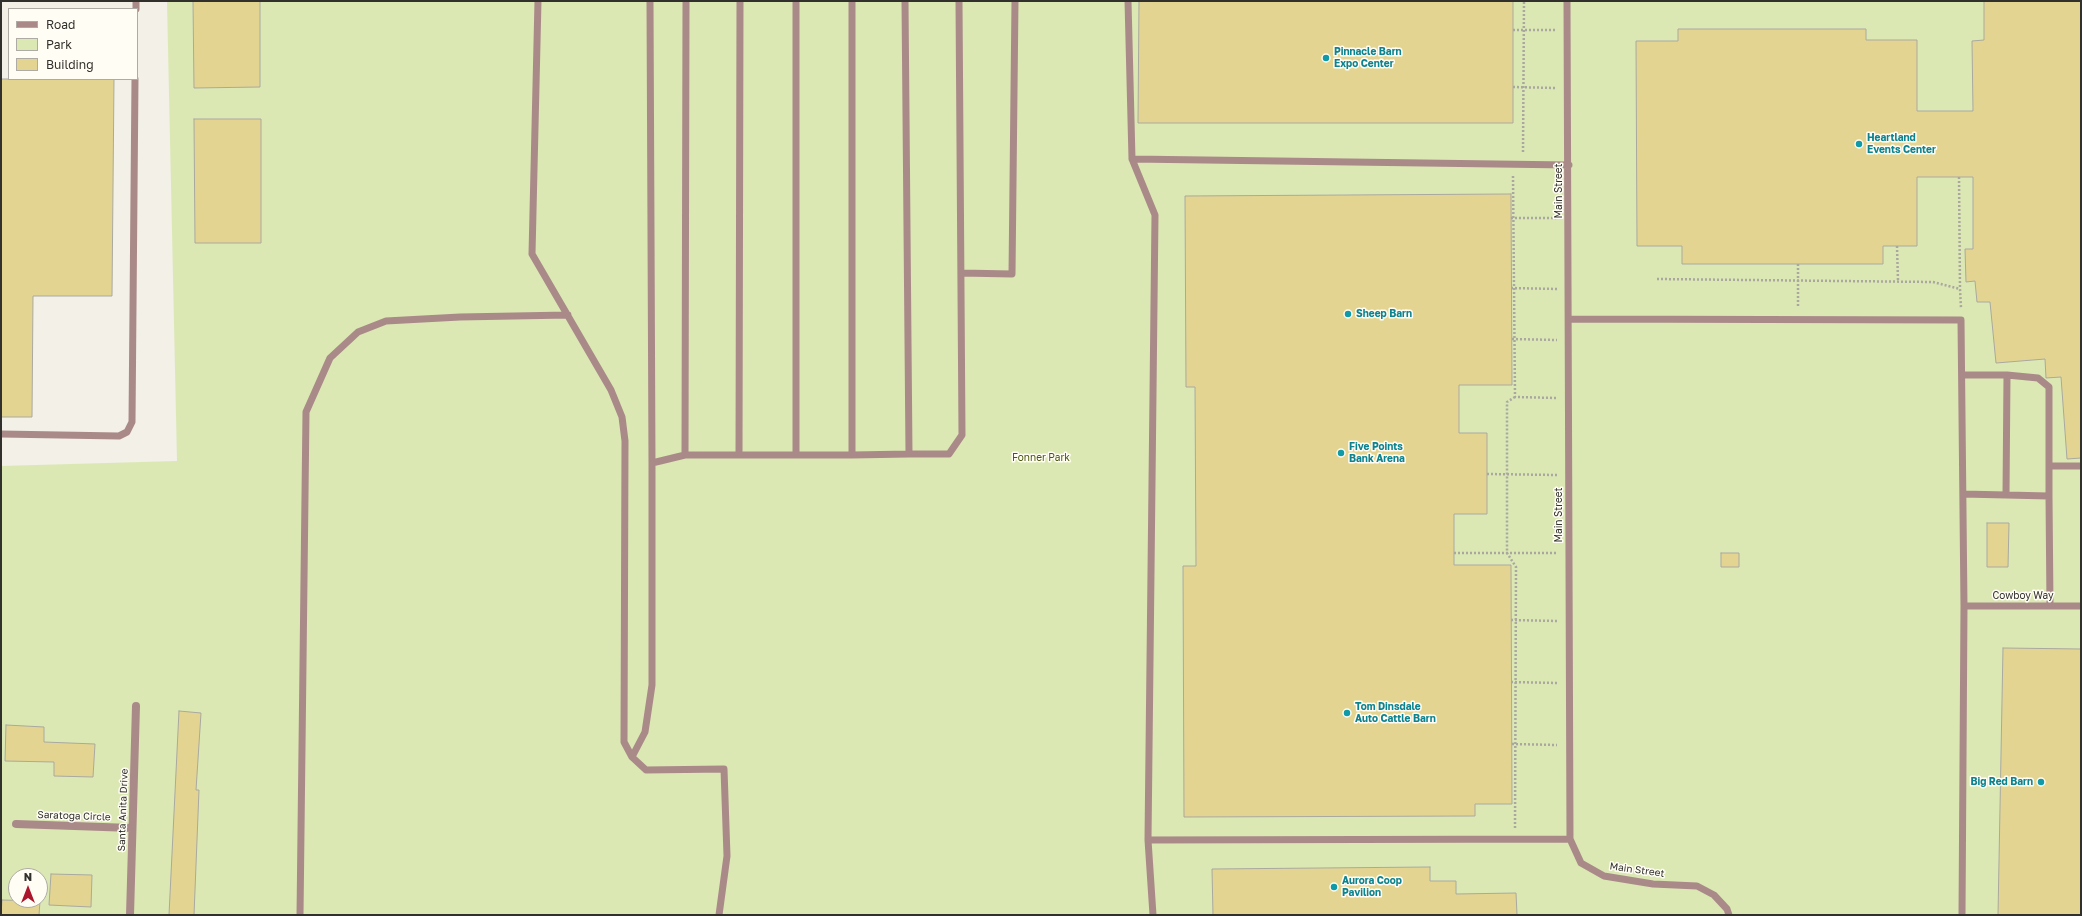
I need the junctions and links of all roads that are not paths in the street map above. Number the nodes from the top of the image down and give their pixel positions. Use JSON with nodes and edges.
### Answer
{"nodes":[{"id":1,"x":538,"y":1,"type":"edge"},
{"id":2,"x":650,"y":1,"type":"edge"},
{"id":3,"x":686,"y":1,"type":"edge"},
{"id":4,"x":740,"y":1,"type":"edge"},
{"id":5,"x":796,"y":1,"type":"edge"},
{"id":6,"x":852,"y":1,"type":"edge"},
{"id":7,"x":905,"y":1,"type":"edge"},
{"id":8,"x":959,"y":1,"type":"edge"},
{"id":9,"x":1015,"y":1,"type":"edge"},
{"id":10,"x":1128,"y":1,"type":"edge"},
{"id":11,"x":1567,"y":1,"type":"edge"},
{"id":12,"x":136,"y":80,"type":"edge"},
{"id":13,"x":1132,"y":159,"type":"junction"},
{"id":14,"x":1569,"y":165,"type":"junction"},
{"id":15,"x":961,"y":273,"type":"junction"},
{"id":16,"x":568,"y":315,"type":"junction"},
{"id":17,"x":1569,"y":319,"type":"junction"},
{"id":18,"x":1962,"y":375,"type":"junction"},
{"id":19,"x":2007,"y":375,"type":"junction"},
{"id":20,"x":1,"y":434,"type":"edge"},
{"id":21,"x":909,"y":454,"type":"junction"},
{"id":22,"x":685,"y":455,"type":"junction"},
{"id":23,"x":739,"y":455,"type":"junction"},
{"id":24,"x":796,"y":455,"type":"junction"},
{"id":25,"x":852,"y":455,"type":"junction"},
{"id":26,"x":652,"y":463,"type":"junction"},
{"id":27,"x":2049,"y":466,"type":"junction"},
{"id":28,"x":2081,"y":466,"type":"edge"},
{"id":29,"x":1963,"y":494,"type":"junction"},
{"id":30,"x":2006,"y":495,"type":"junction"},
{"id":31,"x":2049,"y":496,"type":"junction"},
{"id":32,"x":1964,"y":606,"type":"junction"},
{"id":33,"x":2050,"y":606,"type":"junction"},
{"id":34,"x":2081,"y":606,"type":"edge"},
{"id":35,"x":136,"y":706,"type":"dead end"},
{"id":36,"x":632,"y":757,"type":"junction"},
{"id":37,"x":16,"y":824,"type":"dead end"},
{"id":38,"x":132,"y":828,"type":"junction"},
{"id":39,"x":1570,"y":838,"type":"junction"},
{"id":40,"x":1148,"y":840,"type":"junction"},
{"id":41,"x":130,"y":915,"type":"edge"},
{"id":42,"x":300,"y":915,"type":"edge"},
{"id":43,"x":719,"y":915,"type":"edge"},
{"id":44,"x":1153,"y":915,"type":"edge"},
{"id":45,"x":1729,"y":915,"type":"edge"},
{"id":46,"x":1962,"y":915,"type":"edge"}],
"edges":[{"from":1,"to":16,"type":"lane"},
{"from":2,"to":26,"type":"lane"},
{"from":3,"to":22,"type":"lane"},
{"from":4,"to":23,"type":"lane"},
{"from":5,"to":24,"type":"lane"},
{"from":6,"to":25,"type":"lane"},
{"from":7,"to":21,"type":"lane"},
{"from":8,"to":15,"type":"lane"},
{"from":9,"to":15,"type":"lane"},
{"from":10,"to":13,"type":"lane"},
{"from":11,"to":14,"type":"lane","name":"Main Street"},
{"from":12,"to":20,"type":"lane"},
{"from":13,"to":14,"type":"lane"},
{"from":13,"to":40,"type":"lane"},
{"from":14,"to":17,"type":"lane","name":"Main Street"},
{"from":15,"to":21,"type":"lane"},
{"from":16,"to":36,"type":"lane"},
{"from":16,"to":42,"type":"lane"},
{"from":17,"to":18,"type":"lane"},
{"from":17,"to":39,"type":"lane","name":"Main Street"},
{"from":18,"to":19,"type":"lane"},
{"from":18,"to":29,"type":"lane"},
{"from":19,"to":27,"type":"lane"},
{"from":19,"to":30,"type":"lane"},
{"from":21,"to":25,"type":"lane"},
{"from":22,"to":23,"type":"lane"},
{"from":22,"to":26,"type":"lane"},
{"from":23,"to":24,"type":"lane"},
{"from":24,"to":25,"type":"lane"},
{"from":26,"to":36,"type":"lane"},
{"from":27,"to":28,"type":"lane"},
{"from":27,"to":31,"type":"lane"},
{"from":29,"to":30,"type":"lane"},
{"from":29,"to":32,"type":"lane"},
{"from":30,"to":31,"type":"lane"},
{"from":31,"to":33,"type":"lane"},
{"from":32,"to":33,"type":"lane","name":"Cowboy Way"},
{"from":32,"to":46,"type":"lane"},
{"from":33,"to":34,"type":"lane","name":"Cowboy Way"},
{"from":35,"to":38,"type":"street","name":"Santa Anita Drive"},
{"from":36,"to":43,"type":"lane"},
{"from":37,"to":38,"type":"street","name":"Saratoga Circle"},
{"from":38,"to":41,"type":"street","name":"Santa Anita Drive"},
{"from":39,"to":40,"type":"lane"},
{"from":39,"to":45,"type":"lane","name":"Main Street"},
{"from":40,"to":44,"type":"lane"}]}
